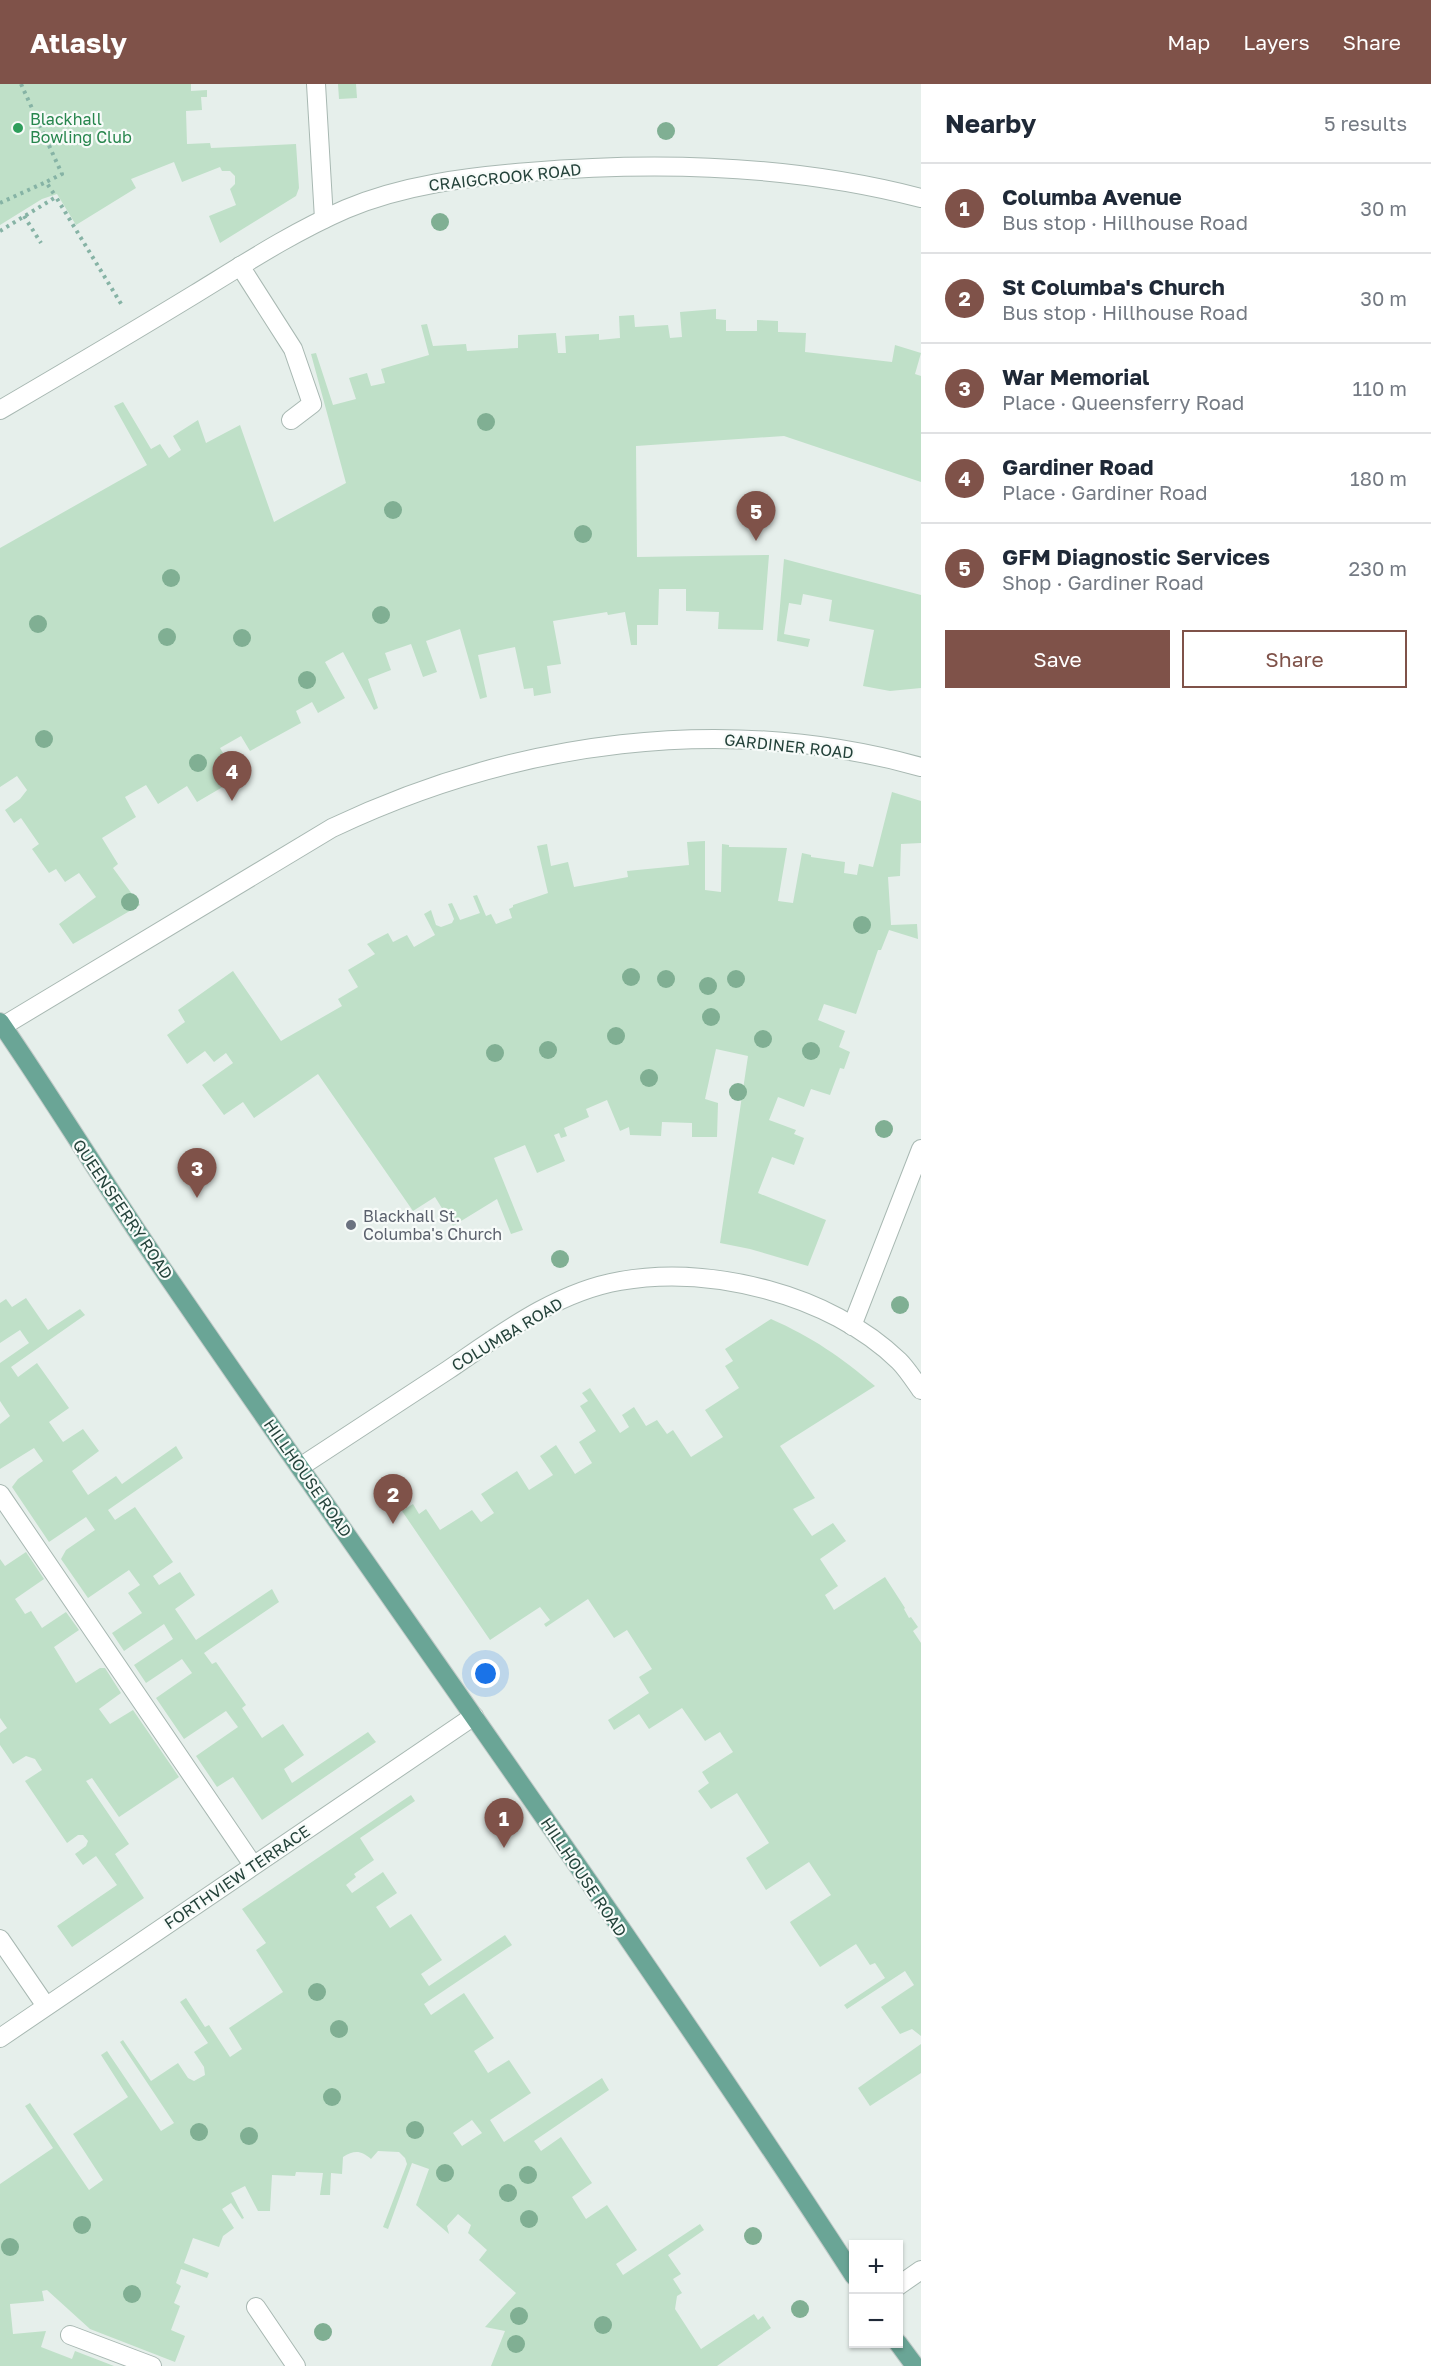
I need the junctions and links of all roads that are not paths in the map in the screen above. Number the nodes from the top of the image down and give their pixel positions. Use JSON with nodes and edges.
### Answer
{"nodes":[{"id":1,"x":315,"y":84,"type":"edge"},
{"id":2,"x":921,"y":198,"type":"edge"},
{"id":3,"x":324,"y":219,"type":"junction"},
{"id":4,"x":240,"y":266,"type":"junction"},
{"id":5,"x":0,"y":410,"type":"edge"},
{"id":6,"x":291,"y":420,"type":"dead end"},
{"id":7,"x":921,"y":767,"type":"edge"},
{"id":8,"x":1,"y":1024,"type":"edge"},
{"id":9,"x":921,"y":1149,"type":"edge"},
{"id":10,"x":852,"y":1326,"type":"junction"},
{"id":11,"x":921,"y":1390,"type":"edge"},
{"id":12,"x":249,"y":1393,"type":"joint"},
{"id":13,"x":300,"y":1467,"type":"junction"},
{"id":14,"x":0,"y":1494,"type":"edge"},
{"id":15,"x":474,"y":1716,"type":"junction"},
{"id":16,"x":253,"y":1865,"type":"junction"},
{"id":17,"x":0,"y":1939,"type":"edge"},
{"id":18,"x":46,"y":2006,"type":"junction"},
{"id":19,"x":0,"y":2038,"type":"edge"},
{"id":20,"x":849,"y":2268,"type":"edge"},
{"id":21,"x":921,"y":2270,"type":"edge"},
{"id":22,"x":903,"y":2283,"type":"edge"},
{"id":23,"x":256,"y":2307,"type":"dead end"},
{"id":24,"x":70,"y":2335,"type":"dead end"},
{"id":25,"x":902,"y":2348,"type":"edge"},
{"id":26,"x":152,"y":2366,"type":"edge"},
{"id":27,"x":296,"y":2366,"type":"edge"},
{"id":28,"x":915,"y":2366,"type":"edge"}],
"edges":[{"from":1,"to":3,"type":"street"},
{"from":2,"to":3,"type":"street","name":"CRAIGCROOK ROAD"},
{"from":3,"to":4,"type":"street","name":"CRAIGCROOK ROAD"},
{"from":4,"to":5,"type":"street","name":"CRAIGCROOK ROAD"},
{"from":4,"to":6,"type":"street"},
{"from":7,"to":8,"type":"street","name":"GARDINER ROAD"},
{"from":8,"to":12,"type":"main road","name":"QUEENSFERRY ROAD"},
{"from":9,"to":10,"type":"street"},
{"from":10,"to":11,"type":"street","name":"COLUMBA ROAD"},
{"from":10,"to":13,"type":"street","name":"COLUMBA ROAD"},
{"from":12,"to":13,"type":"main road","name":"HILLHOUSE ROAD"},
{"from":13,"to":15,"type":"main road","name":"HILLHOUSE ROAD"},
{"from":14,"to":16,"type":"street"},
{"from":15,"to":16,"type":"street","name":"FORTHVIEW TERRACE"},
{"from":15,"to":20,"type":"main road","name":"HILLHOUSE ROAD"},
{"from":16,"to":18,"type":"street","name":"FORTHVIEW TERRACE"},
{"from":17,"to":18,"type":"street"},
{"from":18,"to":19,"type":"street","name":"FORTHVIEW TERRACE"},
{"from":21,"to":22,"type":"street"},
{"from":23,"to":27,"type":"street"},
{"from":24,"to":26,"type":"street"},
{"from":25,"to":28,"type":"main road"}]}
